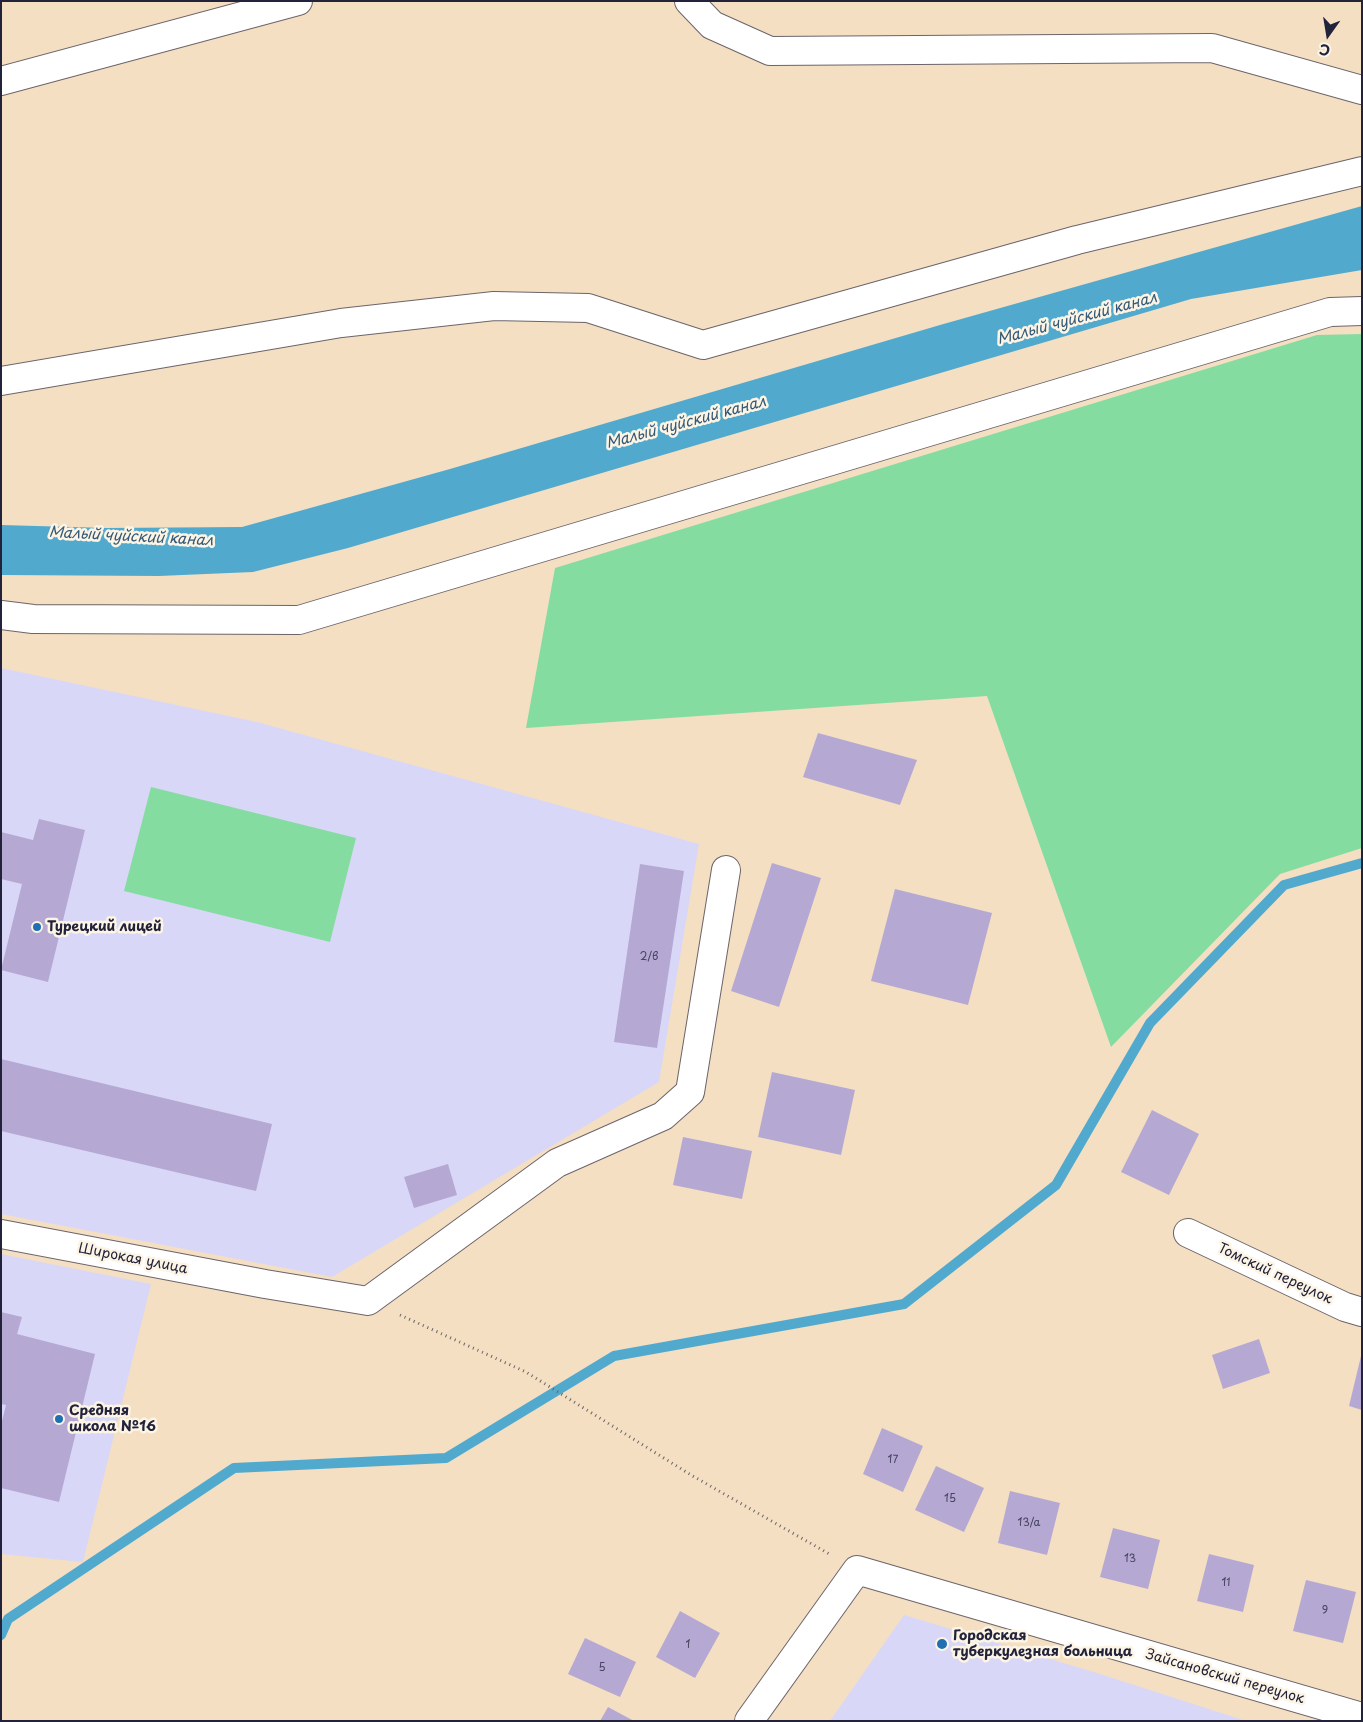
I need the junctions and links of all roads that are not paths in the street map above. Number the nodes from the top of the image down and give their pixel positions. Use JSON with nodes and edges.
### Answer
{"nodes":[{"id":1,"x":298,"y":1,"type":"edge"},
{"id":2,"x":689,"y":1,"type":"edge"},
{"id":3,"x":1,"y":81,"type":"edge"},
{"id":4,"x":1362,"y":90,"type":"edge"},
{"id":5,"x":1362,"y":171,"type":"edge"},
{"id":6,"x":1362,"y":311,"type":"edge"},
{"id":7,"x":1,"y":381,"type":"edge"},
{"id":8,"x":1,"y":615,"type":"edge"},
{"id":9,"x":726,"y":870,"type":"dead end"},
{"id":10,"x":1188,"y":1233,"type":"dead end"},
{"id":11,"x":1,"y":1234,"type":"edge"},
{"id":12,"x":1362,"y":1312,"type":"edge"},
{"id":13,"x":1362,"y":1717,"type":"edge"},
{"id":14,"x":749,"y":1721,"type":"edge"}],
"edges":[{"from":1,"to":3,"type":"street"},
{"from":2,"to":4,"type":"street"},
{"from":5,"to":7,"type":"street"},
{"from":6,"to":8,"type":"street"},
{"from":9,"to":11,"type":"street","name":"Широкая улица"},
{"from":10,"to":12,"type":"street","name":"Томский переулок"},
{"from":13,"to":14,"type":"street","name":"Зайсановский переулок"}]}
